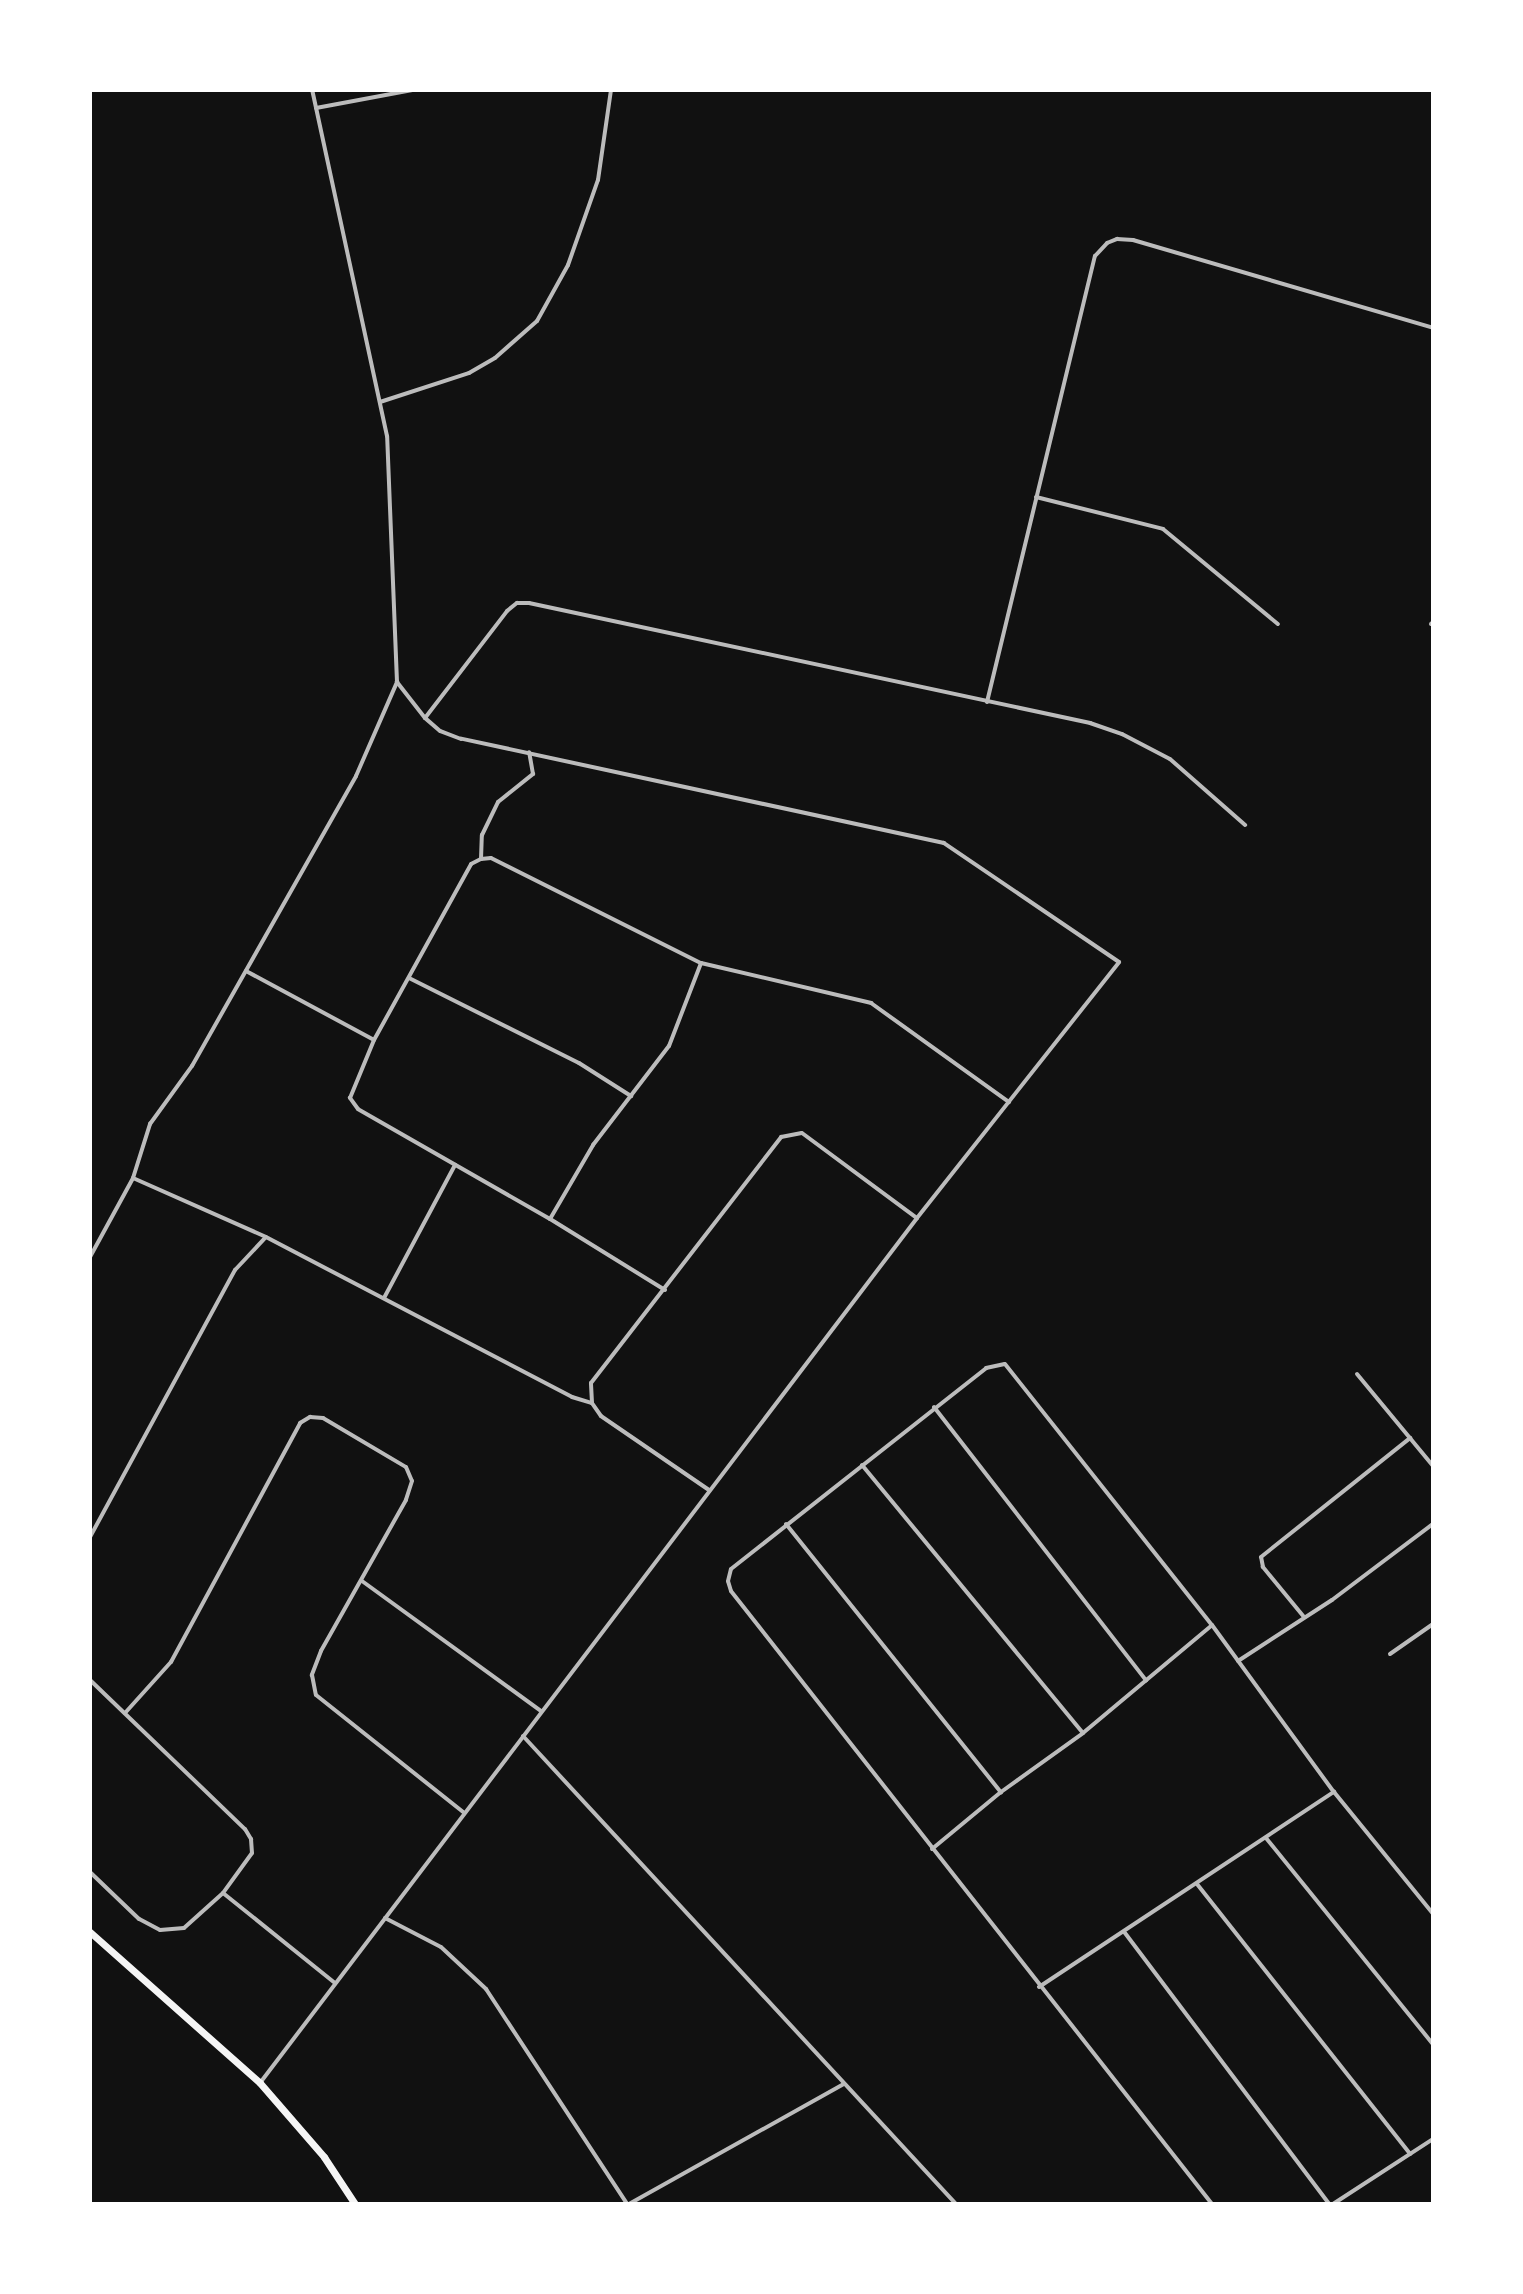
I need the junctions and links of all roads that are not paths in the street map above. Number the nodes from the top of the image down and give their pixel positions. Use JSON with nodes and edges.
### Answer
{"nodes":[{"id":1,"x":312,"y":90,"type":"edge"},
{"id":2,"x":412,"y":90,"type":"edge"},
{"id":3,"x":611,"y":90,"type":"edge"},
{"id":4,"x":316,"y":108,"type":"junction"},
{"id":5,"x":1433,"y":328,"type":"edge"},
{"id":6,"x":380,"y":402,"type":"junction"},
{"id":7,"x":1036,"y":497,"type":"junction"},
{"id":8,"x":1278,"y":624,"type":"dead end"},
{"id":9,"x":397,"y":682,"type":"junction"},
{"id":10,"x":987,"y":702,"type":"junction"},
{"id":11,"x":425,"y":718,"type":"junction"},
{"id":12,"x":529,"y":752,"type":"junction"},
{"id":13,"x":1245,"y":825,"type":"dead end"},
{"id":14,"x":481,"y":859,"type":"junction"},
{"id":15,"x":701,"y":963,"type":"junction"},
{"id":16,"x":246,"y":971,"type":"junction"},
{"id":17,"x":409,"y":978,"type":"junction"},
{"id":18,"x":374,"y":1040,"type":"junction"},
{"id":19,"x":631,"y":1096,"type":"junction"},
{"id":20,"x":1009,"y":1102,"type":"junction"},
{"id":21,"x":455,"y":1165,"type":"junction"},
{"id":22,"x":133,"y":1178,"type":"junction"},
{"id":23,"x":917,"y":1218,"type":"junction"},
{"id":24,"x":550,"y":1219,"type":"junction"},
{"id":25,"x":266,"y":1237,"type":"junction"},
{"id":26,"x":90,"y":1257,"type":"edge"},
{"id":27,"x":665,"y":1290,"type":"junction"},
{"id":28,"x":384,"y":1298,"type":"junction"},
{"id":29,"x":1357,"y":1374,"type":"dead end"},
{"id":30,"x":592,"y":1403,"type":"junction"},
{"id":31,"x":934,"y":1407,"type":"junction"},
{"id":32,"x":1410,"y":1438,"type":"junction"},
{"id":33,"x":862,"y":1465,"type":"junction"},
{"id":34,"x":1433,"y":1466,"type":"edge"},
{"id":35,"x":709,"y":1490,"type":"junction"},
{"id":36,"x":786,"y":1524,"type":"junction"},
{"id":37,"x":1433,"y":1524,"type":"edge"},
{"id":38,"x":90,"y":1537,"type":"edge"},
{"id":39,"x":362,"y":1581,"type":"junction"},
{"id":40,"x":1304,"y":1617,"type":"junction"},
{"id":41,"x":1433,"y":1624,"type":"edge"},
{"id":42,"x":1212,"y":1625,"type":"junction"},
{"id":43,"x":1390,"y":1654,"type":"dead end"},
{"id":44,"x":1238,"y":1661,"type":"junction"},
{"id":45,"x":90,"y":1680,"type":"edge"},
{"id":46,"x":1146,"y":1680,"type":"junction"},
{"id":47,"x":542,"y":1712,"type":"junction"},
{"id":48,"x":125,"y":1713,"type":"junction"},
{"id":49,"x":1083,"y":1733,"type":"junction"},
{"id":50,"x":523,"y":1736,"type":"junction"},
{"id":51,"x":1001,"y":1792,"type":"junction"},
{"id":52,"x":1334,"y":1792,"type":"junction"},
{"id":53,"x":463,"y":1812,"type":"junction"},
{"id":54,"x":1266,"y":1837,"type":"junction"},
{"id":55,"x":932,"y":1849,"type":"junction"},
{"id":56,"x":90,"y":1872,"type":"edge"},
{"id":57,"x":1197,"y":1884,"type":"junction"},
{"id":58,"x":223,"y":1893,"type":"junction"},
{"id":59,"x":1433,"y":1914,"type":"edge"},
{"id":60,"x":385,"y":1918,"type":"junction"},
{"id":61,"x":90,"y":1932,"type":"edge"},
{"id":62,"x":1125,"y":1933,"type":"junction"},
{"id":63,"x":335,"y":1983,"type":"junction"},
{"id":64,"x":1039,"y":1987,"type":"junction"},
{"id":65,"x":1433,"y":2044,"type":"edge"},
{"id":66,"x":260,"y":2083,"type":"junction"},
{"id":67,"x":845,"y":2084,"type":"junction"},
{"id":68,"x":1433,"y":2139,"type":"edge"},
{"id":69,"x":1410,"y":2154,"type":"junction"},
{"id":70,"x":355,"y":2204,"type":"edge"},
{"id":71,"x":628,"y":2204,"type":"edge"},
{"id":72,"x":956,"y":2204,"type":"edge"},
{"id":73,"x":1212,"y":2204,"type":"edge"},
{"id":74,"x":1331,"y":2204,"type":"edge"}],
"edges":[{"from":1,"to":4,"type":"street"},
{"from":2,"to":4,"type":"street"},
{"from":3,"to":6,"type":"street"},
{"from":4,"to":6,"type":"street"},
{"from":5,"to":7,"type":"street"},
{"from":6,"to":9,"type":"street"},
{"from":7,"to":8,"type":"street"},
{"from":7,"to":10,"type":"street"},
{"from":9,"to":11,"type":"street"},
{"from":9,"to":16,"type":"street"},
{"from":10,"to":11,"type":"street"},
{"from":10,"to":13,"type":"street"},
{"from":11,"to":12,"type":"street"},
{"from":12,"to":14,"type":"street"},
{"from":12,"to":20,"type":"street"},
{"from":14,"to":15,"type":"street"},
{"from":14,"to":17,"type":"street"},
{"from":15,"to":19,"type":"street"},
{"from":15,"to":20,"type":"street"},
{"from":16,"to":18,"type":"street"},
{"from":16,"to":22,"type":"street"},
{"from":17,"to":18,"type":"street"},
{"from":17,"to":19,"type":"street"},
{"from":18,"to":21,"type":"street"},
{"from":19,"to":24,"type":"street"},
{"from":20,"to":23,"type":"street"},
{"from":21,"to":24,"type":"street"},
{"from":21,"to":28,"type":"street"},
{"from":22,"to":25,"type":"street"},
{"from":22,"to":26,"type":"street"},
{"from":23,"to":27,"type":"street"},
{"from":23,"to":35,"type":"street"},
{"from":24,"to":27,"type":"street"},
{"from":25,"to":28,"type":"street"},
{"from":25,"to":38,"type":"street"},
{"from":27,"to":30,"type":"street"},
{"from":28,"to":30,"type":"street"},
{"from":29,"to":32,"type":"street"},
{"from":30,"to":35,"type":"street"},
{"from":31,"to":33,"type":"street"},
{"from":31,"to":42,"type":"street"},
{"from":31,"to":46,"type":"street"},
{"from":32,"to":34,"type":"street"},
{"from":32,"to":40,"type":"street"},
{"from":33,"to":36,"type":"street"},
{"from":33,"to":49,"type":"street"},
{"from":35,"to":47,"type":"street"},
{"from":36,"to":51,"type":"street"},
{"from":36,"to":55,"type":"street"},
{"from":37,"to":40,"type":"street"},
{"from":39,"to":47,"type":"street"},
{"from":39,"to":48,"type":"street"},
{"from":39,"to":53,"type":"street"},
{"from":40,"to":44,"type":"street"},
{"from":41,"to":43,"type":"street"},
{"from":42,"to":44,"type":"street"},
{"from":42,"to":46,"type":"street"},
{"from":44,"to":52,"type":"street"},
{"from":45,"to":48,"type":"street"},
{"from":46,"to":49,"type":"street"},
{"from":47,"to":50,"type":"street"},
{"from":48,"to":58,"type":"street"},
{"from":49,"to":51,"type":"street"},
{"from":50,"to":53,"type":"street"},
{"from":50,"to":67,"type":"street"},
{"from":51,"to":55,"type":"street"},
{"from":52,"to":54,"type":"street"},
{"from":52,"to":59,"type":"street"},
{"from":53,"to":60,"type":"street"},
{"from":54,"to":57,"type":"street"},
{"from":54,"to":65,"type":"street"},
{"from":55,"to":64,"type":"street"},
{"from":56,"to":58,"type":"street"},
{"from":57,"to":62,"type":"street"},
{"from":57,"to":69,"type":"street"},
{"from":58,"to":63,"type":"street"},
{"from":60,"to":63,"type":"street"},
{"from":60,"to":71,"type":"street"},
{"from":61,"to":66,"type":"highway"},
{"from":62,"to":64,"type":"street"},
{"from":62,"to":74,"type":"street"},
{"from":63,"to":66,"type":"street"},
{"from":64,"to":73,"type":"street"},
{"from":66,"to":70,"type":"highway"},
{"from":67,"to":71,"type":"street"},
{"from":67,"to":72,"type":"street"},
{"from":68,"to":69,"type":"street"},
{"from":69,"to":74,"type":"street"}]}
